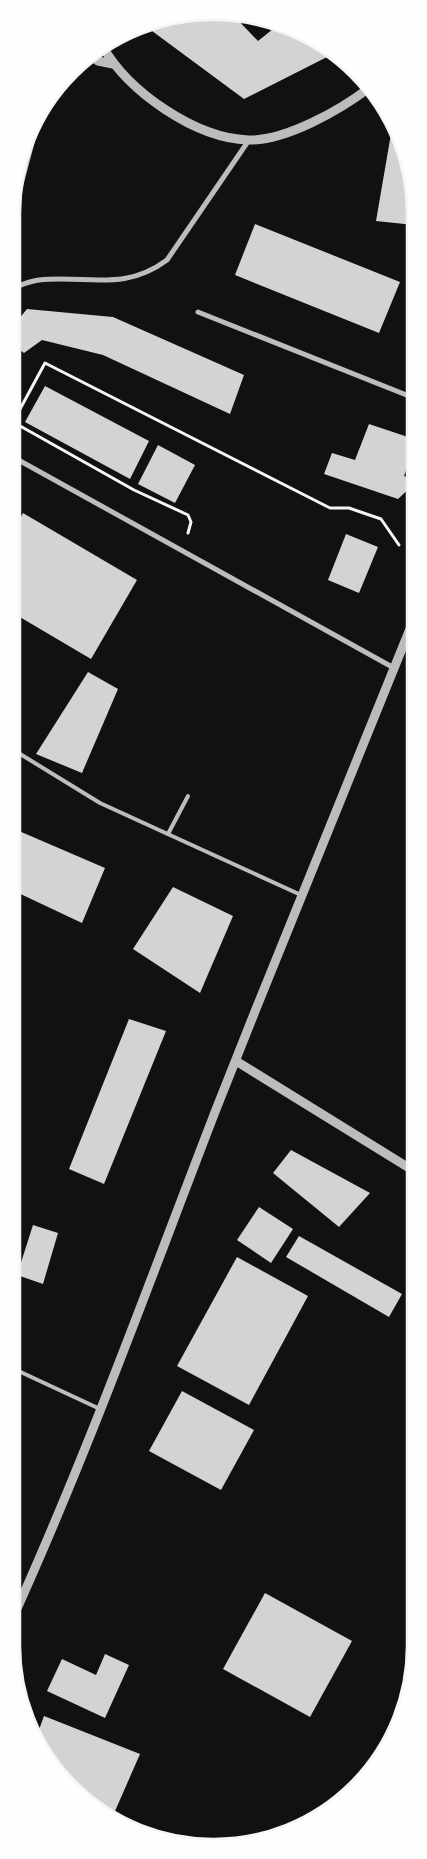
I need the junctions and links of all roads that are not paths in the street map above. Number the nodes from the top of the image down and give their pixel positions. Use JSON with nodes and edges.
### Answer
{"nodes":[{"id":1,"x":106,"y":53,"type":"edge"},
{"id":2,"x":98,"y":59,"type":"edge"},
{"id":3,"x":113,"y":64,"type":"junction"},
{"id":4,"x":364,"y":92,"type":"edge"},
{"id":5,"x":249,"y":140,"type":"junction"},
{"id":6,"x":20,"y":286,"type":"edge"},
{"id":7,"x":198,"y":312,"type":"dead end"},
{"id":8,"x":407,"y":395,"type":"edge"},
{"id":9,"x":20,"y":461,"type":"edge"},
{"id":10,"x":407,"y":642,"type":"edge"},
{"id":11,"x":394,"y":668,"type":"junction"},
{"id":12,"x":20,"y":755,"type":"edge"},
{"id":13,"x":188,"y":796,"type":"dead end"},
{"id":14,"x":168,"y":834,"type":"junction"},
{"id":15,"x":301,"y":895,"type":"junction"},
{"id":16,"x":236,"y":1061,"type":"junction"},
{"id":17,"x":407,"y":1167,"type":"edge"},
{"id":18,"x":20,"y":1372,"type":"edge"},
{"id":19,"x":100,"y":1409,"type":"junction"},
{"id":20,"x":22,"y":1599,"type":"joint"},
{"id":21,"x":20,"y":1603,"type":"edge"}],
"edges":[{"from":1,"to":3,"type":"street"},
{"from":2,"to":3,"type":"street"},
{"from":3,"to":5,"type":"street"},
{"from":4,"to":5,"type":"street"},
{"from":5,"to":6,"type":"street"},
{"from":7,"to":8,"type":"street"},
{"from":9,"to":11,"type":"street"},
{"from":10,"to":11,"type":"street"},
{"from":11,"to":15,"type":"street"},
{"from":12,"to":14,"type":"lane"},
{"from":13,"to":14,"type":"lane"},
{"from":14,"to":15,"type":"lane"},
{"from":15,"to":16,"type":"street"},
{"from":16,"to":17,"type":"street"},
{"from":16,"to":19,"type":"street"},
{"from":18,"to":19,"type":"lane"},
{"from":19,"to":20,"type":"street"},
{"from":20,"to":21,"type":"street"}]}
